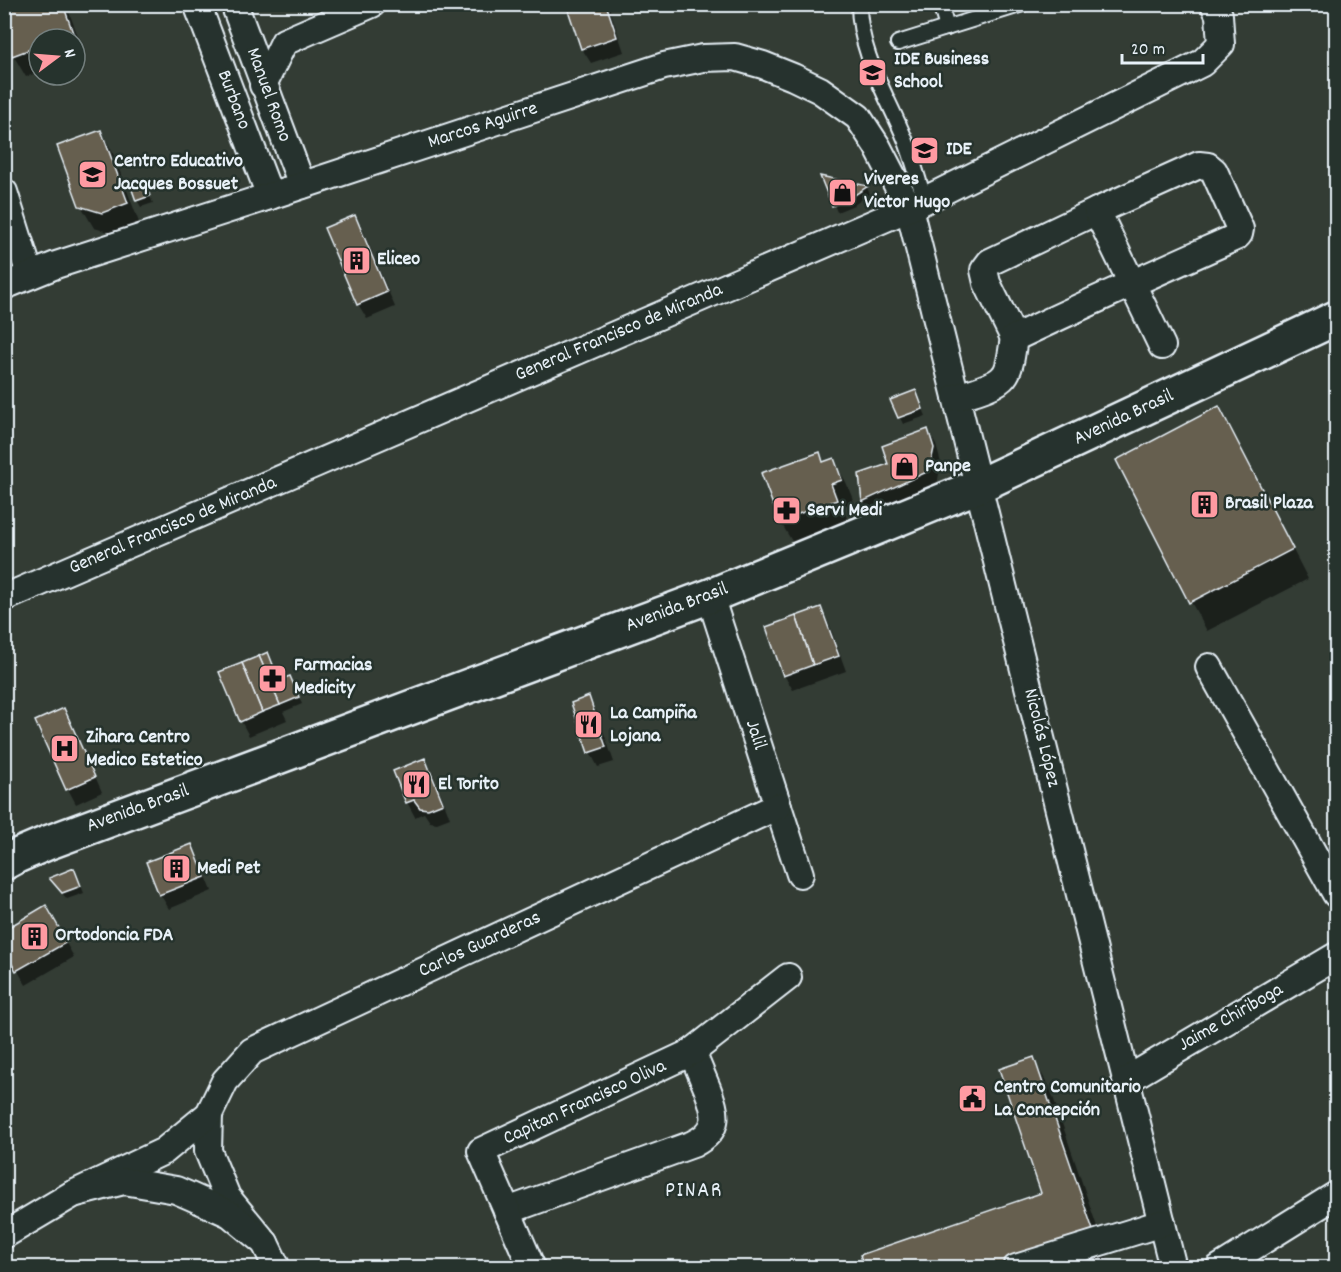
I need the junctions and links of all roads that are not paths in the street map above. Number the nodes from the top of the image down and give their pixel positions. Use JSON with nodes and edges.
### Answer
{"nodes":[{"id":1,"x":197,"y":4,"type":"edge"},
{"id":2,"x":234,"y":4,"type":"edge"},
{"id":3,"x":372,"y":4,"type":"edge"},
{"id":4,"x":859,"y":4,"type":"edge"},
{"id":5,"x":940,"y":4,"type":"edge"},
{"id":6,"x":1023,"y":4,"type":"edge"},
{"id":7,"x":1214,"y":4,"type":"edge"},
{"id":8,"x":947,"y":28,"type":"junction"},
{"id":9,"x":898,"y":42,"type":"dead end"},
{"id":10,"x":263,"y":85,"type":"junction"},
{"id":11,"x":302,"y":185,"type":"junction"},
{"id":12,"x":4,"y":192,"type":"edge"},
{"id":13,"x":270,"y":196,"type":"junction"},
{"id":14,"x":917,"y":204,"type":"junction"},
{"id":15,"x":1097,"y":211,"type":"junction"},
{"id":16,"x":30,"y":275,"type":"junction"},
{"id":17,"x":1133,"y":283,"type":"junction"},
{"id":18,"x":4,"y":286,"type":"edge"},
{"id":19,"x":1336,"y":318,"type":"edge"},
{"id":20,"x":1014,"y":338,"type":"junction"},
{"id":21,"x":1162,"y":346,"type":"dead end"},
{"id":22,"x":956,"y":397,"type":"junction"},
{"id":23,"x":978,"y":486,"type":"junction"},
{"id":24,"x":710,"y":596,"type":"junction"},
{"id":25,"x":4,"y":598,"type":"edge"},
{"id":26,"x":1209,"y":667,"type":"dead end"},
{"id":27,"x":778,"y":807,"type":"junction"},
{"id":28,"x":4,"y":863,"type":"edge"},
{"id":29,"x":800,"y":874,"type":"dead end"},
{"id":30,"x":1336,"y":894,"type":"edge"},
{"id":31,"x":1336,"y":956,"type":"edge"},
{"id":32,"x":788,"y":977,"type":"dead end"},
{"id":33,"x":692,"y":1052,"type":"junction"},
{"id":34,"x":1126,"y":1081,"type":"junction"},
{"id":35,"x":209,"y":1114,"type":"junction"},
{"id":36,"x":73,"y":1194,"type":"junction"},
{"id":37,"x":1336,"y":1195,"type":"edge"},
{"id":38,"x":507,"y":1211,"type":"junction"},
{"id":39,"x":1162,"y":1223,"type":"junction"},
{"id":40,"x":4,"y":1235,"type":"edge"},
{"id":41,"x":265,"y":1243,"type":"junction"},
{"id":42,"x":277,"y":1268,"type":"edge"},
{"id":43,"x":532,"y":1268,"type":"edge"},
{"id":44,"x":1016,"y":1268,"type":"edge"},
{"id":45,"x":1173,"y":1268,"type":"edge"},
{"id":46,"x":1219,"y":1268,"type":"edge"}],
"edges":[{"from":1,"to":13,"type":"street","name":"Burbano"},
{"from":2,"to":10,"type":"street","name":"Manuel Romo"},
{"from":3,"to":10,"type":"street"},
{"from":4,"to":14,"type":"lane"},
{"from":5,"to":8,"type":"lane"},
{"from":6,"to":8,"type":"lane"},
{"from":7,"to":14,"type":"street","name":"General Francisco de Miranda"},
{"from":8,"to":9,"type":"lane"},
{"from":10,"to":11,"type":"street","name":"Manuel Romo"},
{"from":11,"to":13,"type":"street","name":"Marcos Aguirre"},
{"from":11,"to":14,"type":"street","name":"Marcos Aguirre"},
{"from":12,"to":16,"type":"street"},
{"from":13,"to":16,"type":"street","name":"Marcos Aguirre"},
{"from":14,"to":22,"type":"street","name":"Nicolás López"},
{"from":14,"to":25,"type":"street","name":"General Francisco de Miranda"},
{"from":15,"to":17,"type":"street"},
{"from":15,"to":17,"type":"street"},
{"from":15,"to":20,"type":"street"},
{"from":16,"to":18,"type":"street","name":"Marcos Aguirre"},
{"from":17,"to":20,"type":"street"},
{"from":17,"to":21,"type":"street"},
{"from":19,"to":23,"type":"street","name":"Avenida Brasil"},
{"from":20,"to":22,"type":"street"},
{"from":22,"to":23,"type":"street","name":"Nicolás López"},
{"from":23,"to":24,"type":"street","name":"Avenida Brasil"},
{"from":23,"to":34,"type":"street","name":"Nicolás López"},
{"from":24,"to":27,"type":"street","name":"Jalil"},
{"from":24,"to":28,"type":"street","name":"Avenida Brasil"},
{"from":26,"to":30,"type":"street"},
{"from":27,"to":29,"type":"street","name":"Jalil"},
{"from":27,"to":35,"type":"street","name":"Carlos Guarderas"},
{"from":31,"to":34,"type":"street","name":"Jaime Chiriboga"},
{"from":32,"to":33,"type":"street","name":"Capitan Francisco Oliva"},
{"from":33,"to":38,"type":"street","name":"Capitan Francisco Oliva"},
{"from":33,"to":38,"type":"street"},
{"from":34,"to":39,"type":"street","name":"Nicolás López"},
{"from":35,"to":36,"type":"street","name":"Carlos Guarderas"},
{"from":35,"to":41,"type":"street","name":"Carlos Guarderas"},
{"from":36,"to":40,"type":"street"},
{"from":36,"to":41,"type":"street"},
{"from":37,"to":46,"type":"street"},
{"from":38,"to":43,"type":"street","name":"Capitan Francisco Oliva"},
{"from":39,"to":44,"type":"street"},
{"from":39,"to":45,"type":"street","name":"Nicolás López"},
{"from":41,"to":42,"type":"street"}]}
